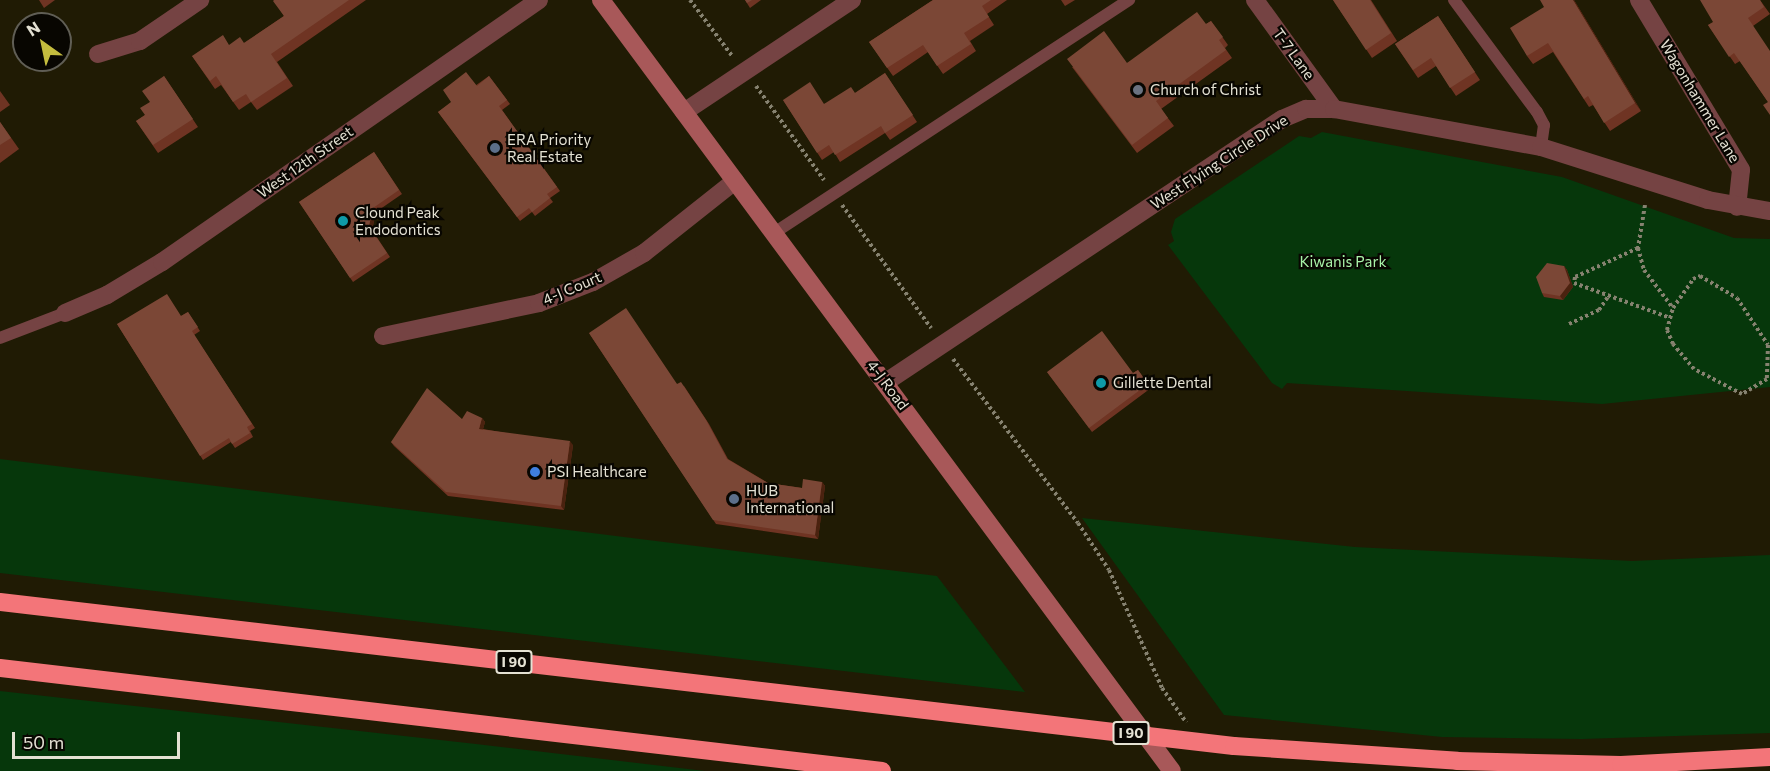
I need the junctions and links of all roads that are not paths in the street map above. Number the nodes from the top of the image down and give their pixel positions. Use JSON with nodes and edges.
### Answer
{"nodes":[{"id":1,"x":200,"y":0,"type":"edge"},
{"id":2,"x":539,"y":0,"type":"edge"},
{"id":3,"x":601,"y":0,"type":"edge"},
{"id":4,"x":852,"y":0,"type":"edge"},
{"id":5,"x":1129,"y":0,"type":"edge"},
{"id":6,"x":1255,"y":0,"type":"edge"},
{"id":7,"x":1454,"y":0,"type":"edge"},
{"id":8,"x":1639,"y":0,"type":"edge"},
{"id":9,"x":98,"y":54,"type":"dead end"},
{"id":10,"x":1334,"y":109,"type":"junction"},
{"id":11,"x":684,"y":112,"type":"junction"},
{"id":12,"x":1541,"y":147,"type":"junction"},
{"id":13,"x":735,"y":181,"type":"junction"},
{"id":14,"x":1737,"y":207,"type":"junction"},
{"id":15,"x":1770,"y":211,"type":"edge"},
{"id":16,"x":774,"y":233,"type":"junction"},
{"id":17,"x":65,"y":313,"type":"joint"},
{"id":18,"x":383,"y":336,"type":"dead end"},
{"id":19,"x":0,"y":338,"type":"edge"},
{"id":20,"x":886,"y":382,"type":"junction"},
{"id":21,"x":0,"y":602,"type":"edge"},
{"id":22,"x":0,"y":668,"type":"edge"},
{"id":23,"x":1770,"y":757,"type":"edge"},
{"id":24,"x":882,"y":771,"type":"edge"},
{"id":25,"x":1172,"y":771,"type":"edge"}],
"edges":[{"from":1,"to":9,"type":"street"},
{"from":2,"to":17,"type":"street","name":"West 12th Street"},
{"from":3,"to":11,"type":"main road","name":"4-J Road"},
{"from":4,"to":11,"type":"street"},
{"from":5,"to":16,"type":"lane"},
{"from":6,"to":10,"type":"street","name":"T-7 Lane"},
{"from":7,"to":12,"type":"lane"},
{"from":8,"to":14,"type":"street","name":"Wagonhammer Lane"},
{"from":10,"to":12,"type":"street","name":"West Flying Circle Drive"},
{"from":10,"to":20,"type":"street","name":"West Flying Circle Drive"},
{"from":11,"to":13,"type":"main road","name":"4-J Road"},
{"from":12,"to":14,"type":"street","name":"West Flying Circle Drive"},
{"from":13,"to":16,"type":"main road","name":"4-J Road"},
{"from":13,"to":18,"type":"street","name":"4-J Court"},
{"from":14,"to":15,"type":"street","name":"West Flying Circle Drive"},
{"from":16,"to":20,"type":"main road","name":"4-J Road"},
{"from":17,"to":19,"type":"lane"},
{"from":20,"to":25,"type":"main road","name":"4-J Road"},
{"from":21,"to":23,"type":"highway","number":"I 90"},
{"from":22,"to":24,"type":"highway"}]}
